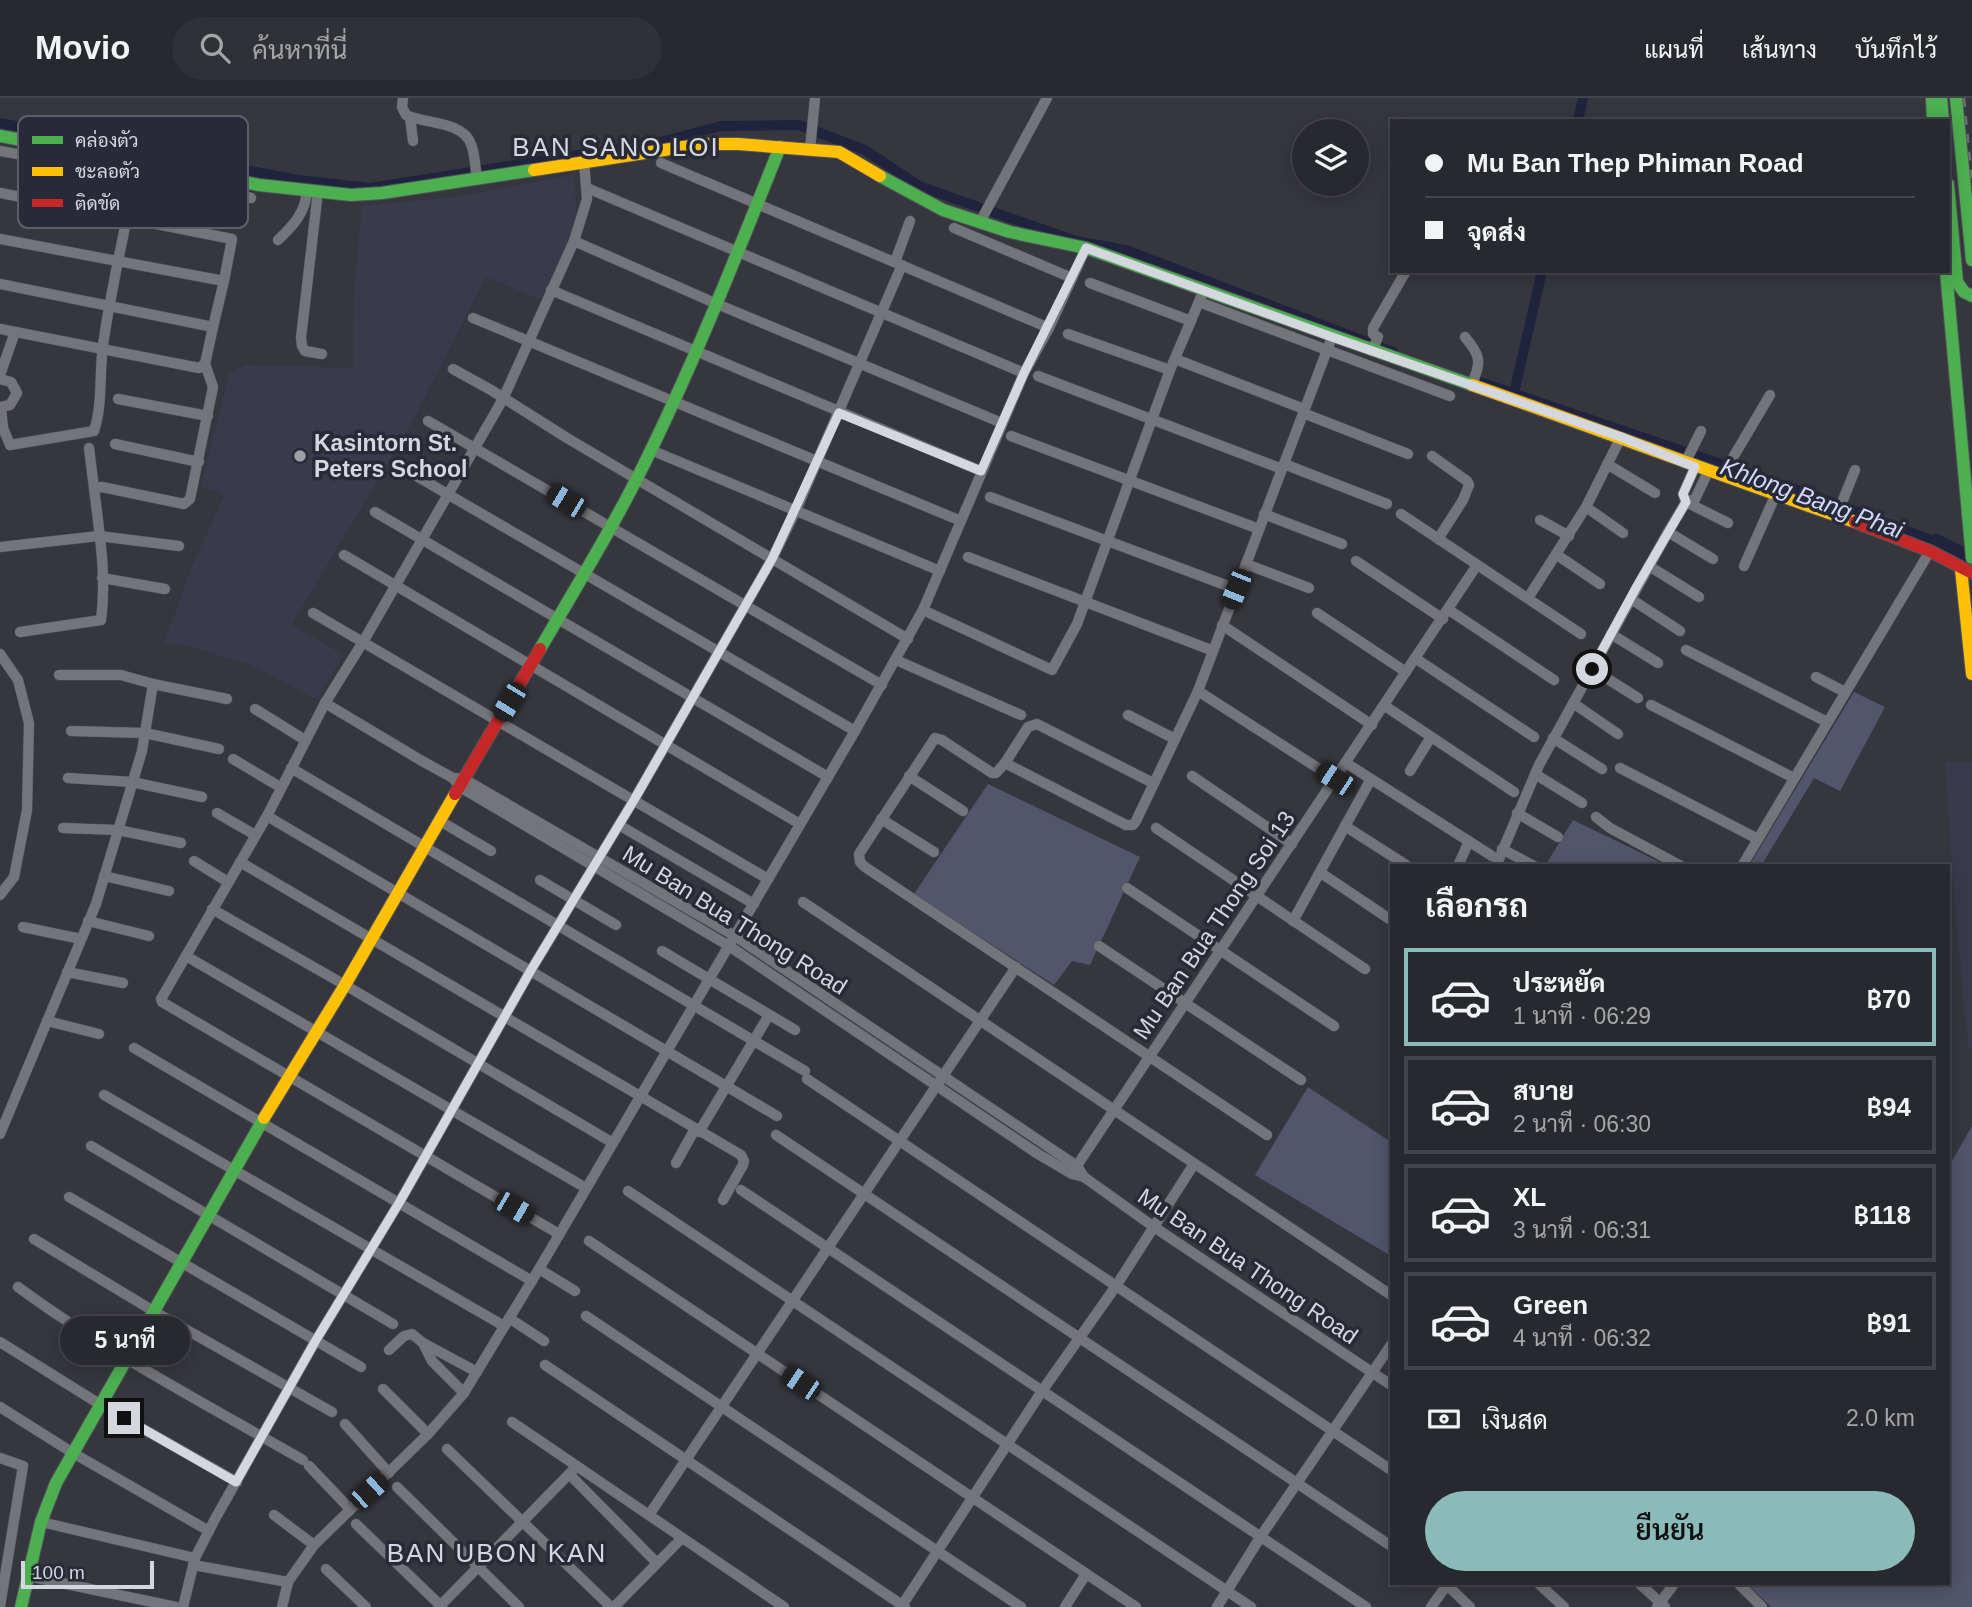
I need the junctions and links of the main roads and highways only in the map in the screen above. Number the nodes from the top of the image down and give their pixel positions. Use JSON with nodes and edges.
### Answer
{"nodes":[{"id":1,"x":1932,"y":98,"type":"edge"},
{"id":2,"x":1941,"y":98,"type":"edge"},
{"id":3,"x":1956,"y":98,"type":"edge"},
{"id":4,"x":1933,"y":119,"type":"edge"},
{"id":5,"x":1943,"y":119,"type":"edge"},
{"id":6,"x":0,"y":136,"type":"edge"},
{"id":7,"x":18,"y":139,"type":"edge"},
{"id":8,"x":780,"y":147,"type":"junction"},
{"id":9,"x":248,"y":183,"type":"edge"},
{"id":10,"x":1950,"y":206,"type":"edge"},
{"id":11,"x":1972,"y":260,"type":"edge"},
{"id":12,"x":1946,"y":273,"type":"edge"},
{"id":13,"x":1972,"y":296,"type":"edge"},
{"id":14,"x":1972,"y":558,"type":"edge"},
{"id":15,"x":1966,"y":571,"type":"edge"},
{"id":16,"x":1972,"y":674,"type":"edge"},
{"id":17,"x":21,"y":1607,"type":"edge"}],
"edges":[{"from":1,"to":4,"type":"main road"},
{"from":2,"to":5,"type":"main road"},
{"from":3,"to":11,"type":"main road"},
{"from":6,"to":7,"type":"main road"},
{"from":8,"to":9,"type":"main road"},
{"from":8,"to":15,"type":"main road"},
{"from":8,"to":17,"type":"main road"},
{"from":10,"to":13,"type":"main road"},
{"from":12,"to":14,"type":"main road"},
{"from":15,"to":16,"type":"main road"}]}
